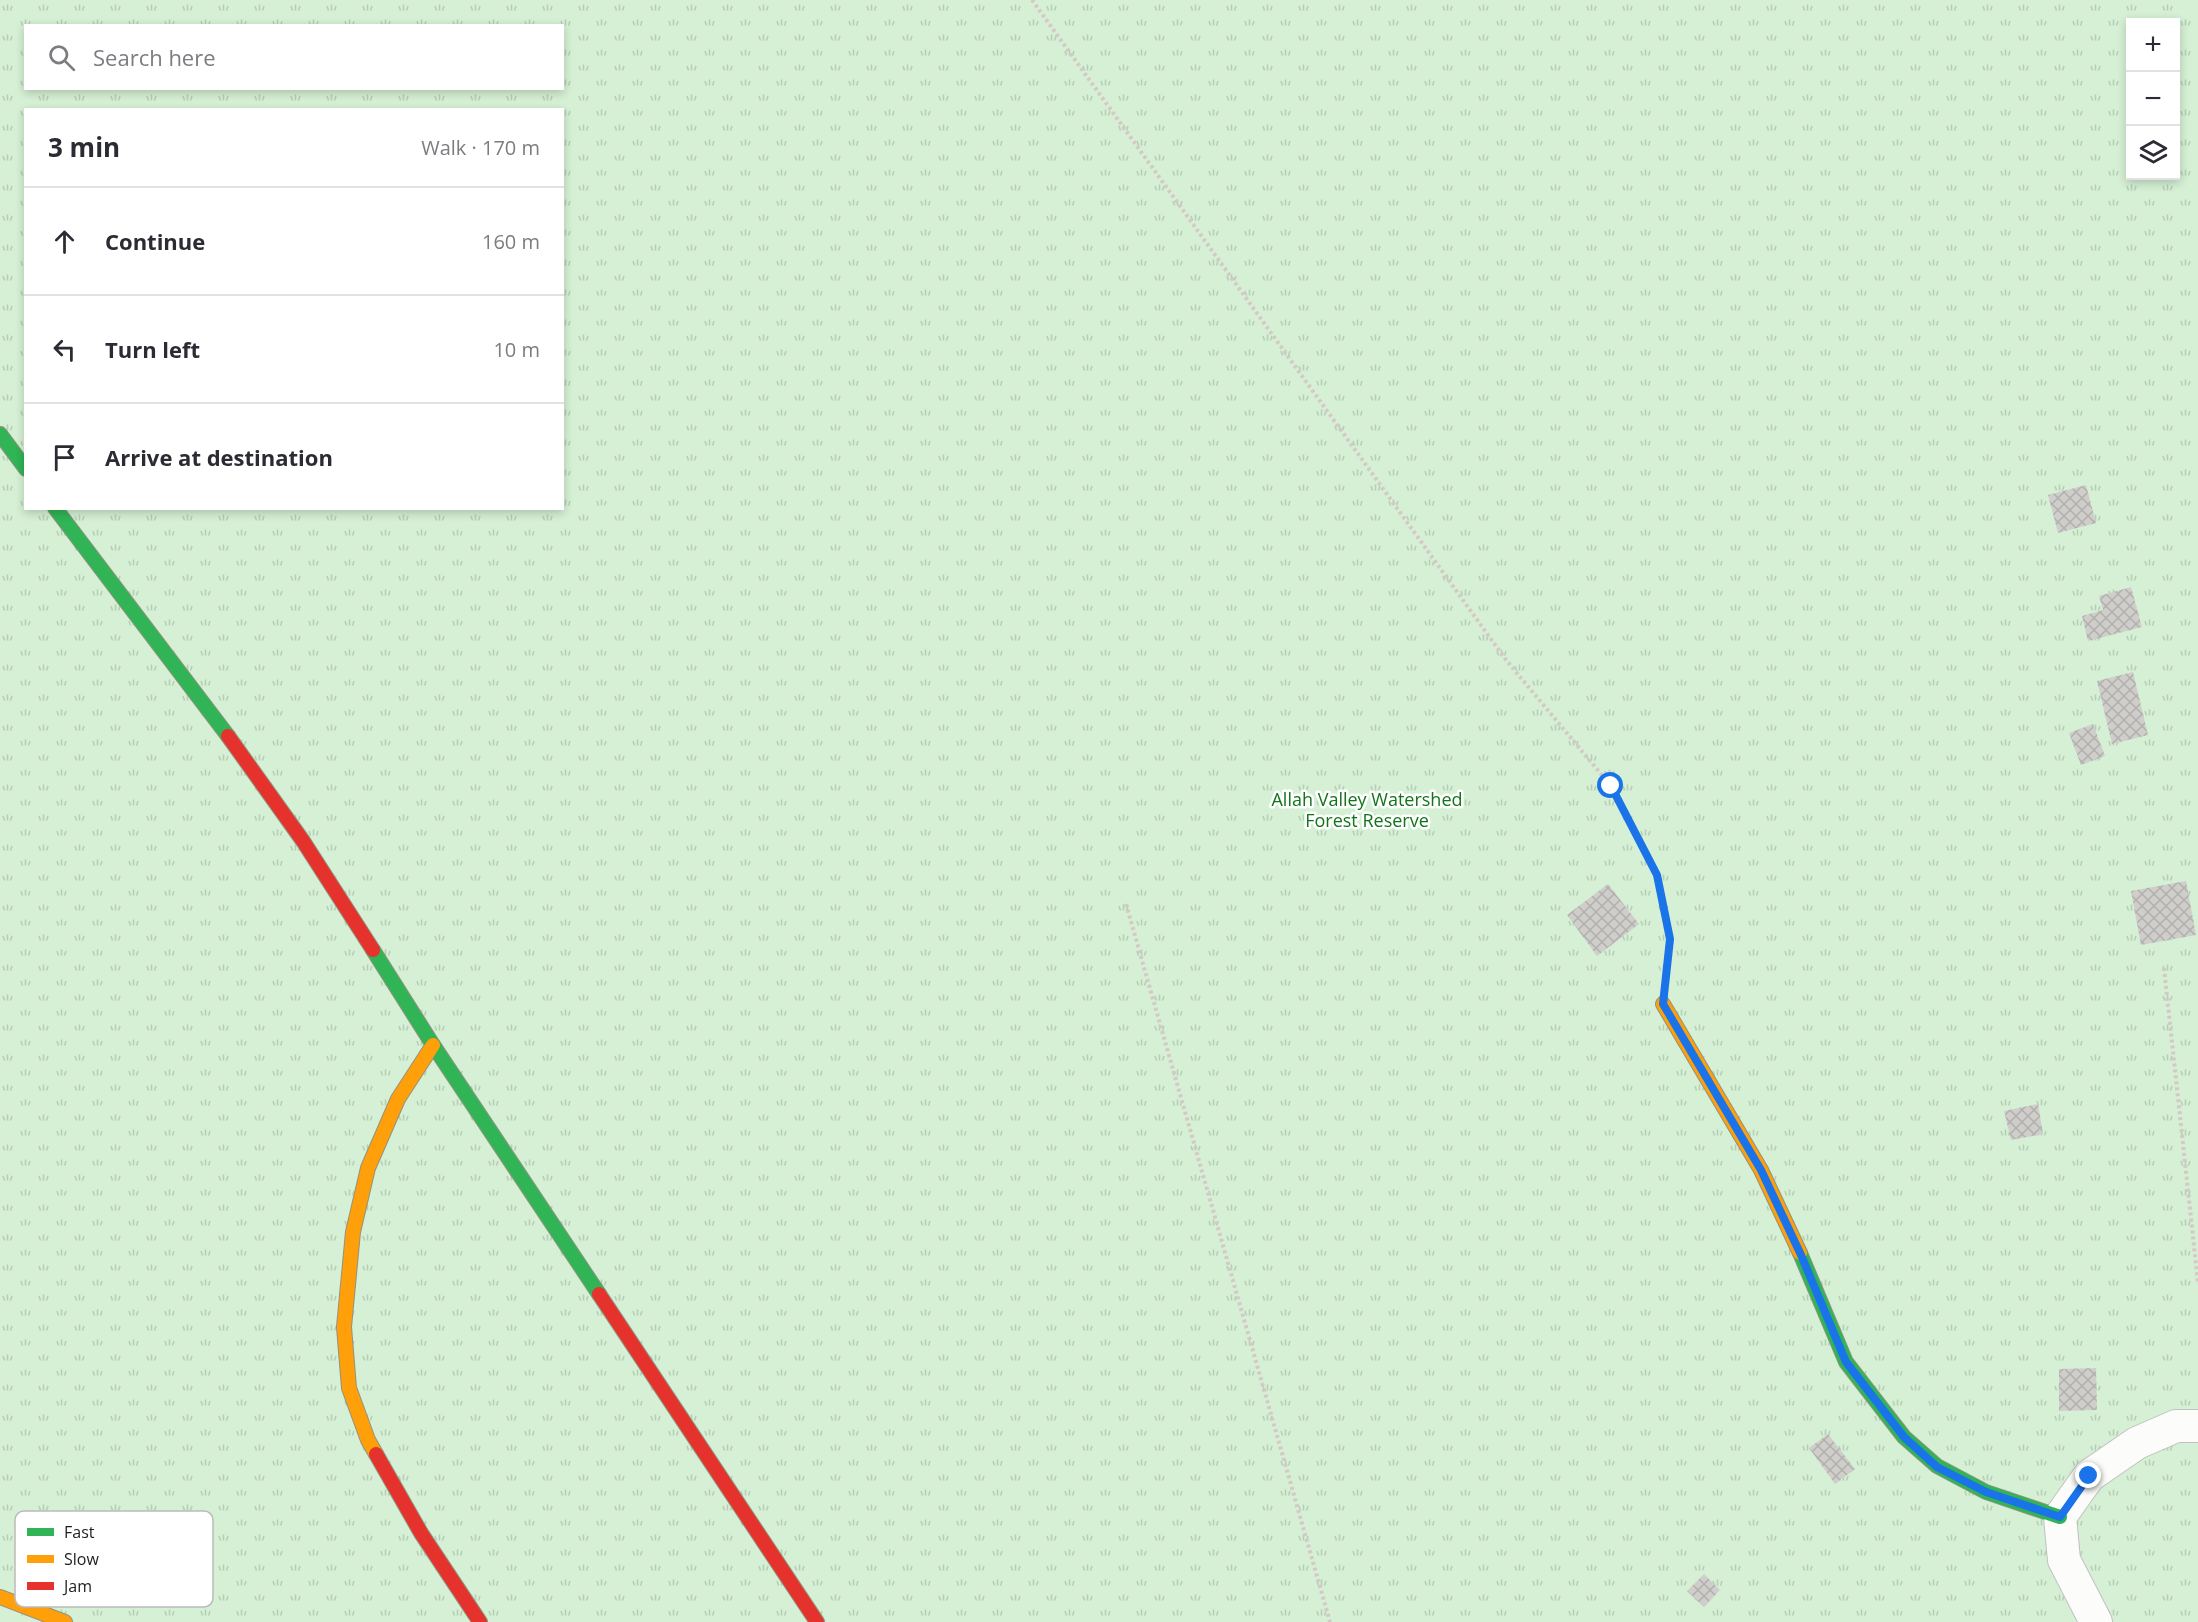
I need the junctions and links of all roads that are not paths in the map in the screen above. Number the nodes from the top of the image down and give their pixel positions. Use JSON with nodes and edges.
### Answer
{"nodes":[{"id":1,"x":0,"y":434,"type":"edge"},
{"id":2,"x":24,"y":466,"type":"edge"},
{"id":3,"x":57,"y":510,"type":"edge"},
{"id":4,"x":1663,"y":1004,"type":"road end"},
{"id":5,"x":433,"y":1045,"type":"junction"},
{"id":6,"x":2198,"y":1426,"type":"edge"},
{"id":7,"x":2060,"y":1517,"type":"junction"},
{"id":8,"x":0,"y":1597,"type":"edge"},
{"id":9,"x":15,"y":1603,"type":"edge"},
{"id":10,"x":26,"y":1607,"type":"edge"},
{"id":11,"x":64,"y":1622,"type":"edge"},
{"id":12,"x":480,"y":1622,"type":"edge"},
{"id":13,"x":817,"y":1622,"type":"edge"},
{"id":14,"x":2096,"y":1622,"type":"edge"}],
"edges":[{"from":1,"to":2,"type":"street"},
{"from":3,"to":5,"type":"street"},
{"from":4,"to":7,"type":"street"},
{"from":5,"to":12,"type":"street"},
{"from":5,"to":13,"type":"street"},
{"from":6,"to":7,"type":"street"},
{"from":7,"to":14,"type":"street"},
{"from":8,"to":9,"type":"street"},
{"from":10,"to":11,"type":"street"}]}
